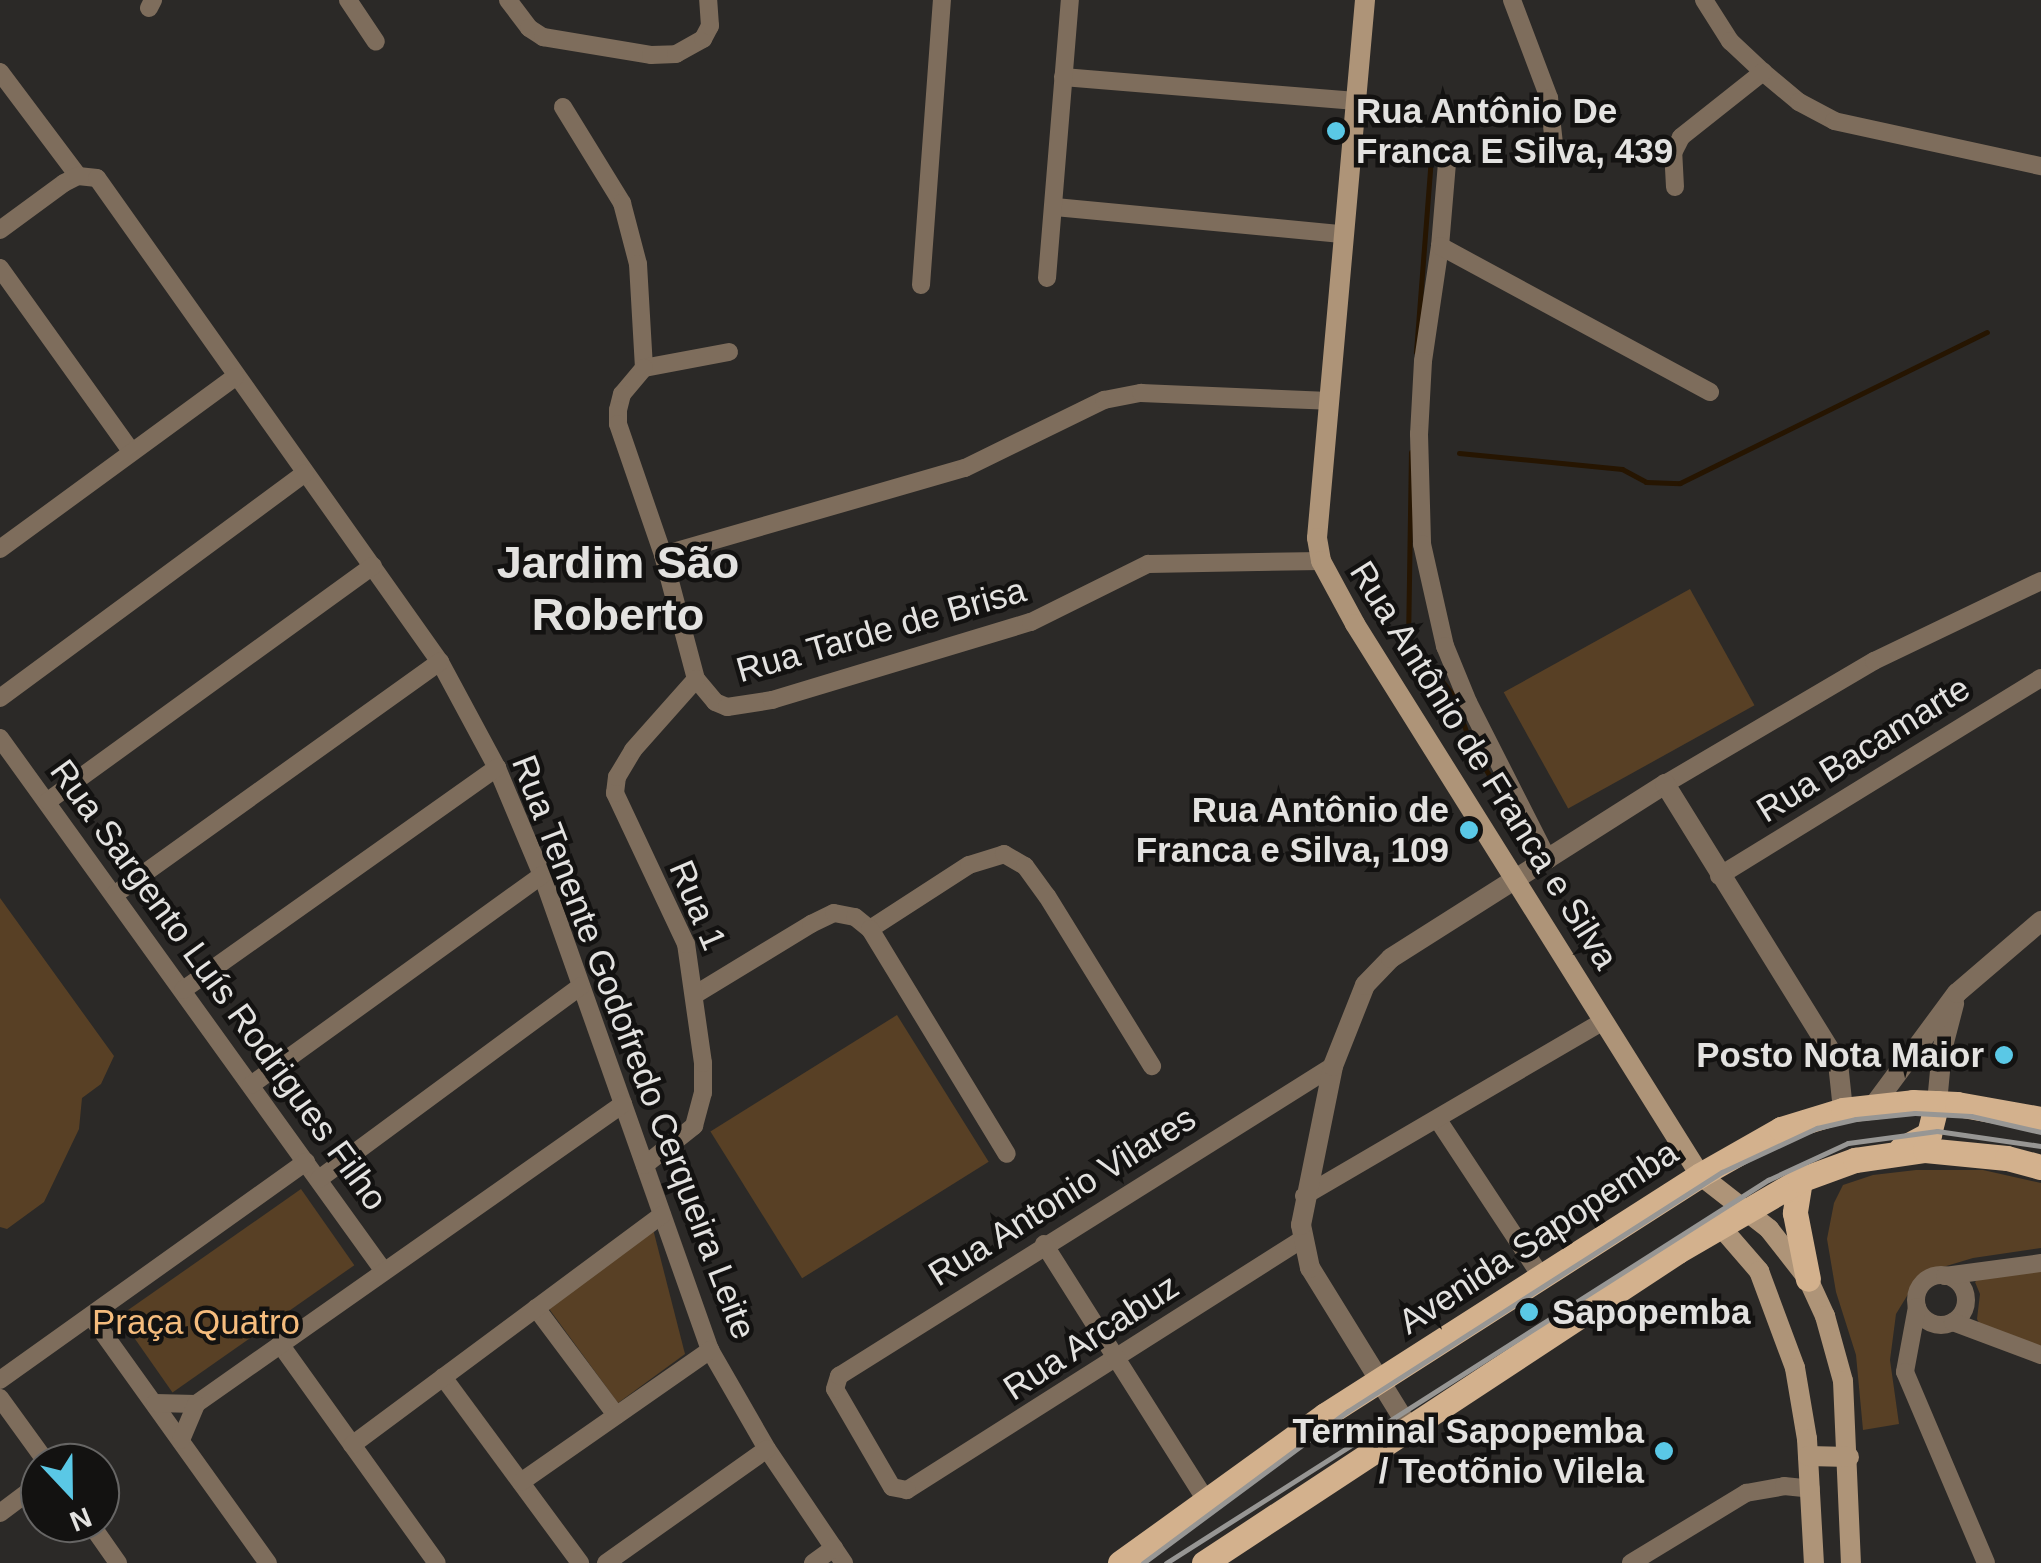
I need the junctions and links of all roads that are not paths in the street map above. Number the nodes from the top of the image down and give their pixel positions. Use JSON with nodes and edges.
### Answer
{"nodes":[{"id":1,"x":348,"y":0,"type":"edge"},
{"id":2,"x":508,"y":0,"type":"edge"},
{"id":3,"x":708,"y":0,"type":"edge"},
{"id":4,"x":942,"y":0,"type":"edge"},
{"id":5,"x":1070,"y":0,"type":"edge"},
{"id":6,"x":1365,"y":0,"type":"edge"},
{"id":7,"x":1512,"y":0,"type":"edge"},
{"id":8,"x":1704,"y":0,"type":"edge"},
{"id":9,"x":376,"y":42,"type":"dead end"},
{"id":10,"x":0,"y":72,"type":"edge"},
{"id":11,"x":1763,"y":72,"type":"junction"},
{"id":12,"x":1064,"y":77,"type":"junction"},
{"id":13,"x":1356,"y":100,"type":"junction"},
{"id":14,"x":563,"y":107,"type":"dead end"},
{"id":15,"x":1554,"y":144,"type":"dead end"},
{"id":16,"x":1448,"y":151,"type":"dead end"},
{"id":17,"x":2041,"y":166,"type":"edge"},
{"id":18,"x":78,"y":176,"type":"junction"},
{"id":19,"x":1675,"y":187,"type":"dead end"},
{"id":20,"x":1055,"y":207,"type":"junction"},
{"id":21,"x":0,"y":230,"type":"edge"},
{"id":22,"x":1342,"y":234,"type":"junction"},
{"id":23,"x":1440,"y":246,"type":"junction"},
{"id":24,"x":0,"y":268,"type":"edge"},
{"id":25,"x":1047,"y":278,"type":"dead end"},
{"id":26,"x":921,"y":285,"type":"dead end"},
{"id":27,"x":729,"y":352,"type":"dead end"},
{"id":28,"x":644,"y":368,"type":"junction"},
{"id":29,"x":235,"y":377,"type":"junction"},
{"id":30,"x":1710,"y":392,"type":"dead end"},
{"id":31,"x":1329,"y":402,"type":"junction"},
{"id":32,"x":130,"y":452,"type":"junction"},
{"id":33,"x":305,"y":473,"type":"junction"},
{"id":34,"x":0,"y":550,"type":"edge"},
{"id":35,"x":663,"y":555,"type":"junction"},
{"id":36,"x":1321,"y":561,"type":"junction"},
{"id":37,"x":374,"y":566,"type":"junction"},
{"id":38,"x":2041,"y":581,"type":"edge"},
{"id":39,"x":440,"y":662,"type":"junction"},
{"id":40,"x":2041,"y":678,"type":"edge"},
{"id":41,"x":696,"y":679,"type":"junction"},
{"id":42,"x":0,"y":698,"type":"edge"},
{"id":43,"x":0,"y":738,"type":"edge"},
{"id":44,"x":497,"y":768,"type":"junction"},
{"id":45,"x":1665,"y":784,"type":"junction"},
{"id":46,"x":48,"y":801,"type":"junction"},
{"id":47,"x":1548,"y":860,"type":"junction"},
{"id":48,"x":542,"y":875,"type":"junction"},
{"id":49,"x":1720,"y":876,"type":"junction"},
{"id":50,"x":1514,"y":880,"type":"junction"},
{"id":51,"x":114,"y":895,"type":"junction"},
{"id":52,"x":2041,"y":921,"type":"edge"},
{"id":53,"x":870,"y":929,"type":"junction"},
{"id":54,"x":581,"y":986,"type":"junction"},
{"id":55,"x":182,"y":990,"type":"junction"},
{"id":56,"x":1957,"y":993,"type":"junction"},
{"id":57,"x":696,"y":994,"type":"junction"},
{"id":58,"x":1604,"y":1021,"type":"junction"},
{"id":59,"x":1152,"y":1066,"type":"dead end"},
{"id":60,"x":1333,"y":1066,"type":"junction"},
{"id":61,"x":251,"y":1085,"type":"junction"},
{"id":62,"x":1937,"y":1102,"type":"junction"},
{"id":63,"x":623,"y":1104,"type":"junction"},
{"id":64,"x":1874,"y":1105,"type":"junction"},
{"id":65,"x":1843,"y":1110,"type":"junction"},
{"id":66,"x":2041,"y":1118,"type":"edge"},
{"id":67,"x":1438,"y":1120,"type":"junction"},
{"id":68,"x":1007,"y":1154,"type":"dead end"},
{"id":69,"x":1886,"y":1154,"type":"junction"},
{"id":70,"x":306,"y":1162,"type":"junction"},
{"id":71,"x":644,"y":1166,"type":"junction"},
{"id":72,"x":2041,"y":1167,"type":"edge"},
{"id":73,"x":1700,"y":1175,"type":"junction"},
{"id":74,"x":319,"y":1179,"type":"junction"},
{"id":75,"x":1800,"y":1180,"type":"junction"},
{"id":76,"x":1304,"y":1196,"type":"junction"},
{"id":77,"x":1746,"y":1210,"type":"junction"},
{"id":78,"x":662,"y":1215,"type":"junction"},
{"id":79,"x":1720,"y":1226,"type":"junction"},
{"id":80,"x":1301,"y":1240,"type":"junction"},
{"id":81,"x":1044,"y":1244,"type":"junction"},
{"id":82,"x":2041,"y":1264,"type":"edge"},
{"id":83,"x":1995,"y":1266,"type":"junction"},
{"id":84,"x":383,"y":1270,"type":"junction"},
{"id":85,"x":1541,"y":1276,"type":"junction"},
{"id":86,"x":1945,"y":1276,"type":"junction"},
{"id":87,"x":1808,"y":1278,"type":"junction"},
{"id":88,"x":1917,"y":1307,"type":"junction"},
{"id":89,"x":1960,"y":1307,"type":"junction"},
{"id":90,"x":536,"y":1308,"type":"junction"},
{"id":91,"x":92,"y":1316,"type":"junction"},
{"id":92,"x":1930,"y":1323,"type":"junction"},
{"id":93,"x":1908,"y":1338,"type":"junction"},
{"id":94,"x":280,"y":1344,"type":"junction"},
{"id":95,"x":710,"y":1350,"type":"junction"},
{"id":96,"x":2041,"y":1355,"type":"edge"},
{"id":97,"x":1117,"y":1359,"type":"junction"},
{"id":98,"x":443,"y":1377,"type":"junction"},
{"id":99,"x":0,"y":1380,"type":"edge"},
{"id":100,"x":1380,"y":1380,"type":"junction"},
{"id":101,"x":0,"y":1398,"type":"edge"},
{"id":102,"x":155,"y":1403,"type":"junction"},
{"id":103,"x":196,"y":1404,"type":"junction"},
{"id":104,"x":616,"y":1415,"type":"junction"},
{"id":105,"x":1409,"y":1428,"type":"junction"},
{"id":106,"x":181,"y":1440,"type":"junction"},
{"id":107,"x":33,"y":1443,"type":"edge"},
{"id":108,"x":352,"y":1445,"type":"junction"},
{"id":109,"x":766,"y":1449,"type":"junction"},
{"id":110,"x":1808,"y":1456,"type":"junction"},
{"id":111,"x":1849,"y":1458,"type":"junction"},
{"id":112,"x":521,"y":1482,"type":"junction"},
{"id":113,"x":914,"y":1488,"type":"joint"},
{"id":114,"x":1811,"y":1489,"type":"junction"},
{"id":115,"x":1206,"y":1500,"type":"junction"},
{"id":116,"x":839,"y":1556,"type":"edge"},
{"id":117,"x":429,"y":1560,"type":"edge"},
{"id":118,"x":266,"y":1562,"type":"edge"},
{"id":119,"x":580,"y":1563,"type":"edge"},
{"id":120,"x":606,"y":1563,"type":"edge"},
{"id":121,"x":813,"y":1563,"type":"edge"},
{"id":122,"x":1120,"y":1563,"type":"edge"},
{"id":123,"x":1204,"y":1563,"type":"edge"},
{"id":124,"x":1631,"y":1563,"type":"edge"},
{"id":125,"x":1814,"y":1563,"type":"edge"},
{"id":126,"x":1851,"y":1563,"type":"edge"},
{"id":127,"x":1986,"y":1563,"type":"edge"}],
"edges":[{"from":1,"to":9,"type":"street"},
{"from":2,"to":3,"type":"street"},
{"from":4,"to":26,"type":"street"},
{"from":5,"to":12,"type":"street"},
{"from":6,"to":13,"type":"main road","name":"Rua Antônio de Franca e Silva"},
{"from":7,"to":15,"type":"street"},
{"from":8,"to":11,"type":"street"},
{"from":10,"to":18,"type":"street","name":"Rua Tenente Godofredo Cerqueira Leite"},
{"from":11,"to":17,"type":"street"},
{"from":11,"to":19,"type":"street"},
{"from":12,"to":13,"type":"street"},
{"from":12,"to":20,"type":"street"},
{"from":13,"to":22,"type":"main road","name":"Rua Antônio de Franca e Silva"},
{"from":14,"to":28,"type":"street"},
{"from":16,"to":23,"type":"street"},
{"from":18,"to":21,"type":"street"},
{"from":18,"to":29,"type":"street","name":"Rua Tenente Godofredo Cerqueira Leite"},
{"from":20,"to":22,"type":"street"},
{"from":20,"to":25,"type":"street"},
{"from":22,"to":31,"type":"main road","name":"Rua Antônio de Franca e Silva"},
{"from":23,"to":30,"type":"street"},
{"from":23,"to":47,"type":"street"},
{"from":24,"to":32,"type":"street"},
{"from":27,"to":28,"type":"street"},
{"from":28,"to":35,"type":"street","name":"Rua Tarde de Brisa"},
{"from":29,"to":32,"type":"street"},
{"from":29,"to":33,"type":"street","name":"Rua Tenente Godofredo Cerqueira Leite"},
{"from":31,"to":35,"type":"street"},
{"from":31,"to":36,"type":"main road","name":"Rua Antônio de Franca e Silva"},
{"from":32,"to":34,"type":"street"},
{"from":33,"to":37,"type":"street","name":"Rua Tenente Godofredo Cerqueira Leite"},
{"from":33,"to":42,"type":"street"},
{"from":35,"to":41,"type":"street","name":"Rua Tarde de Brisa"},
{"from":36,"to":41,"type":"street","name":"Rua Tarde de Brisa"},
{"from":36,"to":50,"type":"main road","name":"Rua Antônio de Franca e Silva"},
{"from":37,"to":39,"type":"street","name":"Rua Tenente Godofredo Cerqueira Leite"},
{"from":37,"to":46,"type":"street"},
{"from":38,"to":45,"type":"street"},
{"from":39,"to":44,"type":"street","name":"Rua Tenente Godofredo Cerqueira Leite"},
{"from":39,"to":51,"type":"street"},
{"from":40,"to":49,"type":"street","name":"Rua Bacamarte"},
{"from":41,"to":57,"type":"street","name":"Rua 1"},
{"from":43,"to":46,"type":"street","name":"Rua Sargento Luís Rodrigues Filho"},
{"from":44,"to":48,"type":"street","name":"Rua Tenente Godofredo Cerqueira Leite"},
{"from":44,"to":55,"type":"street"},
{"from":45,"to":47,"type":"street"},
{"from":45,"to":49,"type":"street"},
{"from":46,"to":51,"type":"street","name":"Rua Sargento Luís Rodrigues Filho"},
{"from":47,"to":50,"type":"street"},
{"from":48,"to":54,"type":"street","name":"Rua Tenente Godofredo Cerqueira Leite"},
{"from":48,"to":61,"type":"street"},
{"from":49,"to":65,"type":"street"},
{"from":50,"to":58,"type":"main road","name":"Rua Antônio de Franca e Silva"},
{"from":50,"to":60,"type":"street"},
{"from":51,"to":55,"type":"street","name":"Rua Sargento Luís Rodrigues Filho"},
{"from":52,"to":56,"type":"street"},
{"from":53,"to":57,"type":"street"},
{"from":53,"to":59,"type":"street"},
{"from":53,"to":68,"type":"street"},
{"from":54,"to":63,"type":"street","name":"Rua Tenente Godofredo Cerqueira Leite"},
{"from":54,"to":74,"type":"street"},
{"from":55,"to":61,"type":"street","name":"Rua Sargento Luís Rodrigues Filho"},
{"from":56,"to":62,"type":"street"},
{"from":56,"to":64,"type":"street"},
{"from":57,"to":71,"type":"street","name":"Rua 1"},
{"from":58,"to":67,"type":"street"},
{"from":58,"to":73,"type":"main road","name":"Rua Antônio de Franca e Silva"},
{"from":60,"to":76,"type":"street"},
{"from":60,"to":81,"type":"street","name":"Rua Antonio Vilares"},
{"from":61,"to":70,"type":"street","name":"Rua Sargento Luís Rodrigues Filho"},
{"from":62,"to":64,"type":"main road","name":"Avenida Sapopemba"},
{"from":62,"to":66,"type":"main road","name":"Avenida Sapopemba"},
{"from":62,"to":69,"type":"main road"},
{"from":63,"to":71,"type":"street","name":"Rua Tenente Godofredo Cerqueira Leite"},
{"from":63,"to":84,"type":"street"},
{"from":64,"to":65,"type":"main road","name":"Avenida Sapopemba"},
{"from":65,"to":73,"type":"main road","name":"Avenida Sapopemba"},
{"from":67,"to":76,"type":"street"},
{"from":67,"to":85,"type":"street"},
{"from":69,"to":72,"type":"main road"},
{"from":69,"to":75,"type":"main road"},
{"from":70,"to":74,"type":"street","name":"Rua Sargento Luís Rodrigues Filho"},
{"from":70,"to":91,"type":"street"},
{"from":71,"to":78,"type":"street","name":"Rua Tenente Godofredo Cerqueira Leite"},
{"from":73,"to":77,"type":"main road"},
{"from":73,"to":85,"type":"main road","name":"Avenida Sapopemba"},
{"from":74,"to":84,"type":"street","name":"Rua Sargento Luís Rodrigues Filho"},
{"from":75,"to":77,"type":"main road"},
{"from":75,"to":87,"type":"main road"},
{"from":76,"to":80,"type":"street"},
{"from":77,"to":79,"type":"main road"},
{"from":77,"to":87,"type":"main road"},
{"from":78,"to":90,"type":"street"},
{"from":78,"to":95,"type":"street","name":"Rua Tenente Godofredo Cerqueira Leite"},
{"from":79,"to":105,"type":"main road"},
{"from":79,"to":110,"type":"main road"},
{"from":80,"to":97,"type":"street","name":"Rua Arcabuz"},
{"from":80,"to":100,"type":"street"},
{"from":81,"to":97,"type":"street"},
{"from":81,"to":113,"type":"street","name":"Rua Antonio Vilares"},
{"from":82,"to":83,"type":"street"},
{"from":83,"to":86,"type":"street"},
{"from":83,"to":89,"type":"street"},
{"from":84,"to":94,"type":"street"},
{"from":85,"to":100,"type":"main road","name":"Avenida Sapopemba"},
{"from":86,"to":88,"type":"street"},
{"from":86,"to":89,"type":"street"},
{"from":87,"to":111,"type":"main road"},
{"from":88,"to":92,"type":"street"},
{"from":88,"to":93,"type":"street"},
{"from":89,"to":92,"type":"street"},
{"from":89,"to":96,"type":"street"},
{"from":90,"to":98,"type":"street"},
{"from":90,"to":104,"type":"street"},
{"from":91,"to":99,"type":"street"},
{"from":91,"to":102,"type":"street"},
{"from":92,"to":93,"type":"street"},
{"from":93,"to":127,"type":"street"},
{"from":94,"to":103,"type":"street"},
{"from":94,"to":108,"type":"street"},
{"from":95,"to":104,"type":"street"},
{"from":95,"to":109,"type":"street","name":"Rua Tenente Godofredo Cerqueira Leite"},
{"from":97,"to":113,"type":"street","name":"Rua Arcabuz"},
{"from":97,"to":115,"type":"street"},
{"from":98,"to":108,"type":"street"},
{"from":98,"to":112,"type":"street"},
{"from":100,"to":105,"type":"street"},
{"from":100,"to":115,"type":"main road","name":"Avenida Sapopemba"},
{"from":101,"to":107,"type":"street"},
{"from":102,"to":103,"type":"street"},
{"from":102,"to":106,"type":"street"},
{"from":103,"to":106,"type":"street"},
{"from":104,"to":112,"type":"street"},
{"from":105,"to":123,"type":"main road"},
{"from":106,"to":118,"type":"street"},
{"from":108,"to":117,"type":"street"},
{"from":109,"to":116,"type":"street","name":"Rua Tenente Godofredo Cerqueira Leite"},
{"from":109,"to":120,"type":"street"},
{"from":110,"to":111,"type":"main road"},
{"from":110,"to":114,"type":"main road"},
{"from":111,"to":126,"type":"main road"},
{"from":112,"to":119,"type":"street"},
{"from":114,"to":124,"type":"street"},
{"from":114,"to":125,"type":"main road"},
{"from":115,"to":122,"type":"main road","name":"Avenida Sapopemba"},
{"from":116,"to":121,"type":"street"}]}
